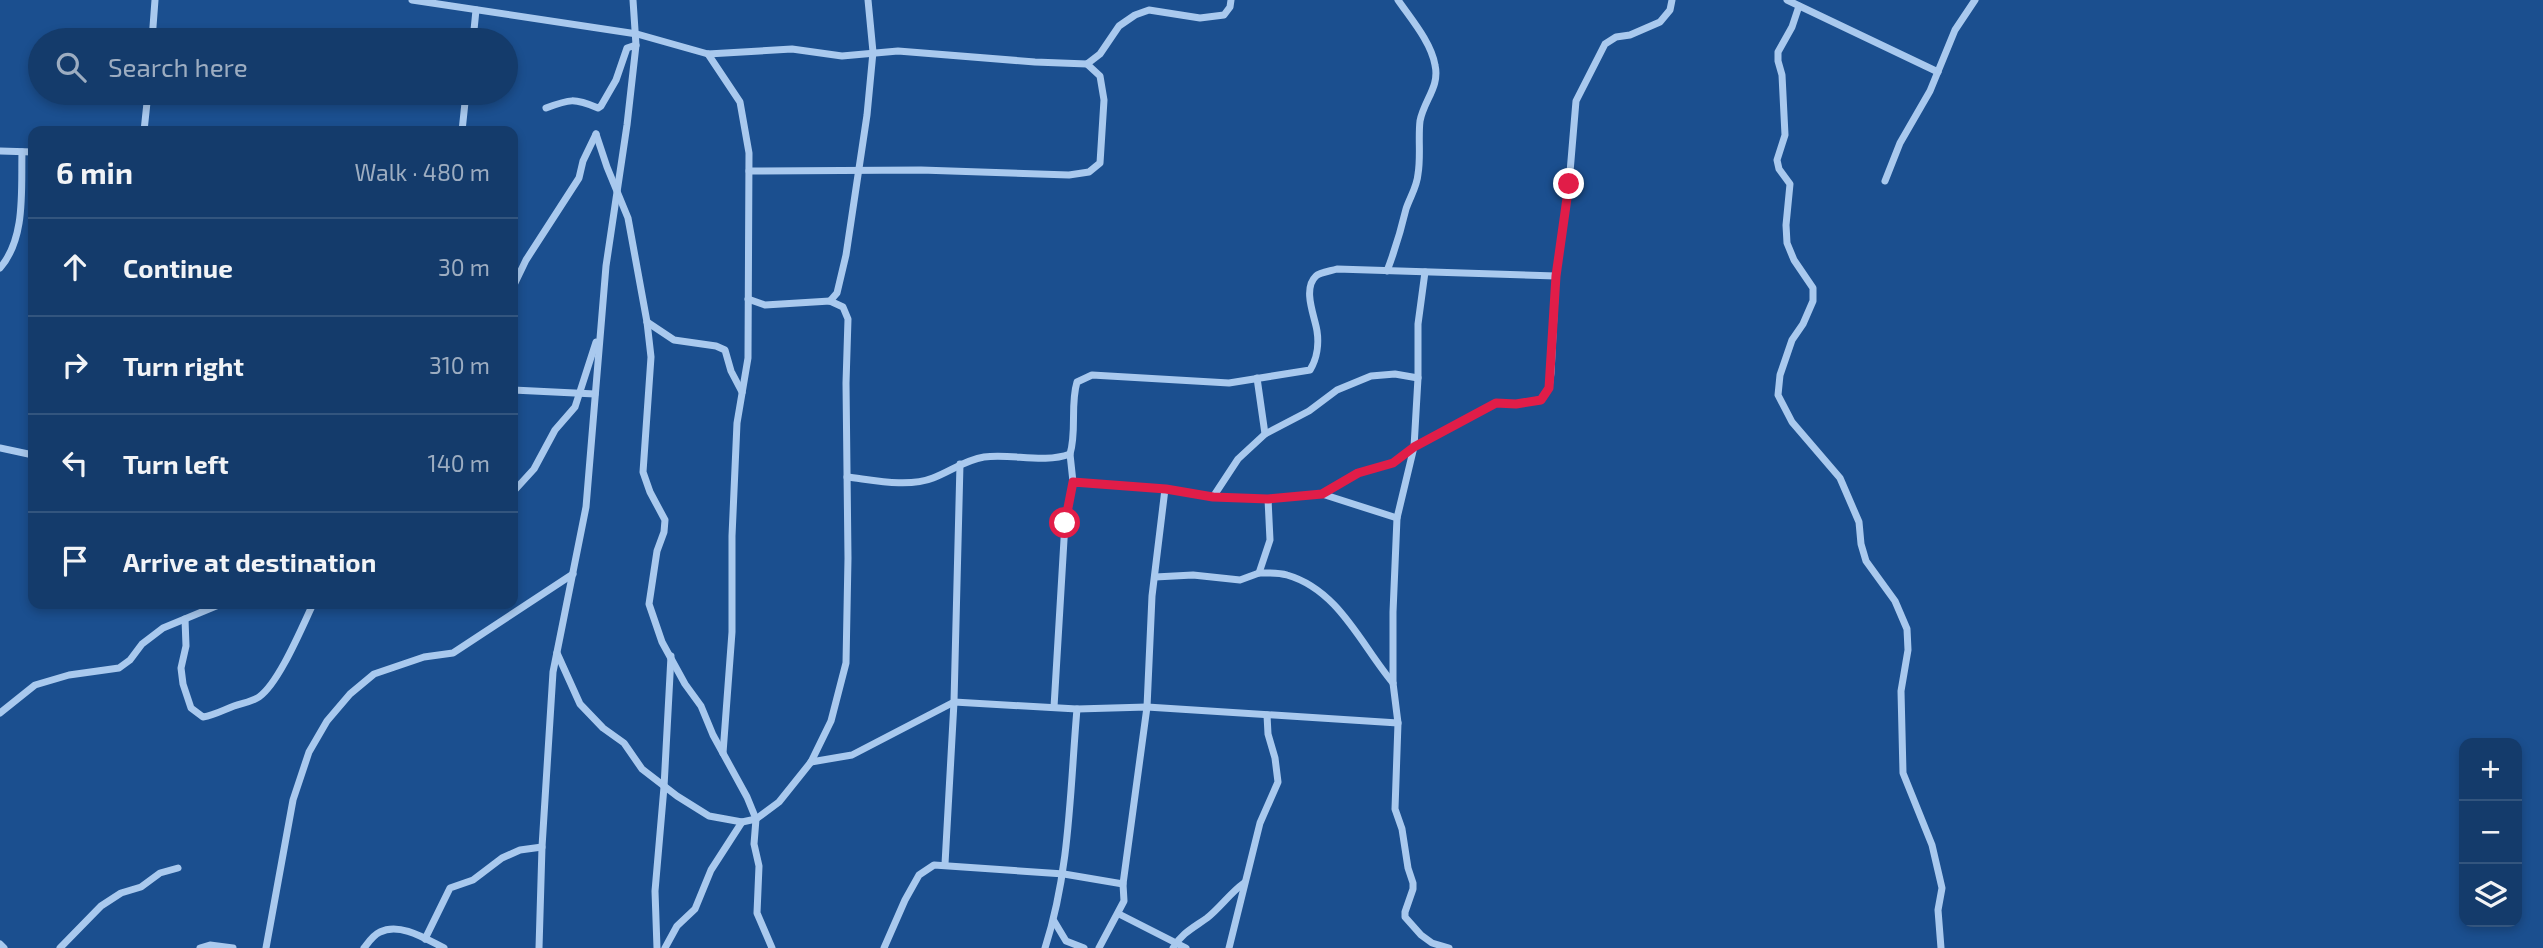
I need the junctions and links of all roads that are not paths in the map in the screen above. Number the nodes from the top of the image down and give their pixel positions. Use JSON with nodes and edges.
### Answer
{"nodes":[{"id":1,"x":155,"y":0,"type":"edge"},
{"id":2,"x":412,"y":0,"type":"edge"},
{"id":3,"x":633,"y":0,"type":"edge"},
{"id":4,"x":868,"y":0,"type":"edge"},
{"id":5,"x":1231,"y":0,"type":"edge"},
{"id":6,"x":1398,"y":0,"type":"edge"},
{"id":7,"x":1672,"y":0,"type":"edge"},
{"id":8,"x":1787,"y":0,"type":"edge"},
{"id":9,"x":1975,"y":0,"type":"edge"},
{"id":10,"x":1799,"y":6,"type":"junction"},
{"id":11,"x":476,"y":10,"type":"junction"},
{"id":12,"x":153,"y":28,"type":"edge"},
{"id":13,"x":474,"y":28,"type":"edge"},
{"id":14,"x":636,"y":34,"type":"junction"},
{"id":15,"x":636,"y":45,"type":"junction"},
{"id":16,"x":873,"y":52,"type":"junction"},
{"id":17,"x":708,"y":54,"type":"junction"},
{"id":18,"x":1087,"y":64,"type":"junction"},
{"id":19,"x":1938,"y":72,"type":"junction"},
{"id":20,"x":147,"y":105,"type":"edge"},
{"id":21,"x":464,"y":105,"type":"edge"},
{"id":22,"x":546,"y":108,"type":"dead end"},
{"id":23,"x":145,"y":126,"type":"edge"},
{"id":24,"x":462,"y":126,"type":"edge"},
{"id":25,"x":0,"y":151,"type":"edge"},
{"id":26,"x":22,"y":152,"type":"junction"},
{"id":27,"x":28,"y":152,"type":"edge"},
{"id":28,"x":749,"y":171,"type":"junction"},
{"id":29,"x":859,"y":172,"type":"junction"},
{"id":30,"x":1885,"y":181,"type":"dead end"},
{"id":31,"x":618,"y":191,"type":"junction"},
{"id":32,"x":0,"y":268,"type":"edge"},
{"id":33,"x":1388,"y":271,"type":"junction"},
{"id":34,"x":1425,"y":272,"type":"junction"},
{"id":35,"x":1556,"y":276,"type":"junction"},
{"id":36,"x":518,"y":277,"type":"edge"},
{"id":37,"x":748,"y":299,"type":"junction"},
{"id":38,"x":830,"y":301,"type":"junction"},
{"id":39,"x":647,"y":322,"type":"junction"},
{"id":40,"x":600,"y":328,"type":"junction"},
{"id":41,"x":1257,"y":377,"type":"junction"},
{"id":42,"x":1418,"y":378,"type":"junction"},
{"id":43,"x":518,"y":390,"type":"edge"},
{"id":44,"x":580,"y":392,"type":"junction"},
{"id":45,"x":742,"y":392,"type":"junction"},
{"id":46,"x":595,"y":394,"type":"junction"},
{"id":47,"x":1265,"y":434,"type":"junction"},
{"id":48,"x":1414,"y":447,"type":"junction"},
{"id":49,"x":0,"y":448,"type":"edge"},
{"id":50,"x":28,"y":454,"type":"edge"},
{"id":51,"x":1070,"y":454,"type":"junction"},
{"id":52,"x":960,"y":464,"type":"junction"},
{"id":53,"x":847,"y":477,"type":"junction"},
{"id":54,"x":1073,"y":482,"type":"junction"},
{"id":55,"x":518,"y":487,"type":"edge"},
{"id":56,"x":1166,"y":489,"type":"junction"},
{"id":57,"x":1322,"y":494,"type":"junction"},
{"id":58,"x":1213,"y":497,"type":"junction"},
{"id":59,"x":1268,"y":499,"type":"junction"},
{"id":60,"x":1397,"y":518,"type":"junction"},
{"id":61,"x":573,"y":573,"type":"junction"},
{"id":62,"x":1259,"y":573,"type":"junction"},
{"id":63,"x":1155,"y":577,"type":"junction"},
{"id":64,"x":209,"y":609,"type":"edge"},
{"id":65,"x":310,"y":609,"type":"edge"},
{"id":66,"x":185,"y":619,"type":"junction"},
{"id":67,"x":557,"y":652,"type":"junction"},
{"id":68,"x":671,"y":656,"type":"junction"},
{"id":69,"x":1393,"y":683,"type":"junction"},
{"id":70,"x":954,"y":702,"type":"junction"},
{"id":71,"x":1054,"y":707,"type":"junction"},
{"id":72,"x":1147,"y":708,"type":"junction"},
{"id":73,"x":1077,"y":709,"type":"junction"},
{"id":74,"x":0,"y":713,"type":"edge"},
{"id":75,"x":1267,"y":715,"type":"junction"},
{"id":76,"x":1398,"y":723,"type":"junction"},
{"id":77,"x":723,"y":753,"type":"junction"},
{"id":78,"x":811,"y":762,"type":"junction"},
{"id":79,"x":664,"y":787,"type":"junction"},
{"id":80,"x":756,"y":819,"type":"junction"},
{"id":81,"x":742,"y":822,"type":"junction"},
{"id":82,"x":542,"y":847,"type":"junction"},
{"id":83,"x":945,"y":864,"type":"junction"},
{"id":84,"x":178,"y":868,"type":"dead end"},
{"id":85,"x":1064,"y":874,"type":"junction"},
{"id":86,"x":1245,"y":882,"type":"junction"},
{"id":87,"x":1123,"y":884,"type":"junction"},
{"id":88,"x":1119,"y":914,"type":"junction"},
{"id":89,"x":1054,"y":921,"type":"junction"},
{"id":90,"x":425,"y":939,"type":"junction"},
{"id":91,"x":0,"y":944,"type":"edge"},
{"id":92,"x":1174,"y":946,"type":"edge"},
{"id":93,"x":4,"y":948,"type":"edge"},
{"id":94,"x":60,"y":948,"type":"edge"},
{"id":95,"x":200,"y":948,"type":"edge"},
{"id":96,"x":233,"y":948,"type":"edge"},
{"id":97,"x":266,"y":948,"type":"edge"},
{"id":98,"x":363,"y":948,"type":"edge"},
{"id":99,"x":444,"y":948,"type":"edge"},
{"id":100,"x":539,"y":948,"type":"edge"},
{"id":101,"x":657,"y":948,"type":"edge"},
{"id":102,"x":665,"y":948,"type":"edge"},
{"id":103,"x":772,"y":948,"type":"edge"},
{"id":104,"x":884,"y":948,"type":"edge"},
{"id":105,"x":1045,"y":948,"type":"edge"},
{"id":106,"x":1084,"y":948,"type":"edge"},
{"id":107,"x":1098,"y":948,"type":"edge"},
{"id":108,"x":1186,"y":948,"type":"edge"},
{"id":109,"x":1229,"y":948,"type":"edge"},
{"id":110,"x":1449,"y":948,"type":"edge"},
{"id":111,"x":1941,"y":948,"type":"edge"}],
"edges":[{"from":1,"to":12,"type":"street"},
{"from":2,"to":11,"type":"street"},
{"from":3,"to":14,"type":"street"},
{"from":4,"to":16,"type":"street"},
{"from":5,"to":18,"type":"street"},
{"from":6,"to":33,"type":"street"},
{"from":7,"to":35,"type":"street"},
{"from":8,"to":10,"type":"street"},
{"from":9,"to":19,"type":"street"},
{"from":10,"to":19,"type":"street"},
{"from":10,"to":111,"type":"street"},
{"from":11,"to":13,"type":"street"},
{"from":11,"to":14,"type":"street"},
{"from":14,"to":15,"type":"street"},
{"from":14,"to":17,"type":"street"},
{"from":15,"to":22,"type":"street"},
{"from":15,"to":31,"type":"street"},
{"from":16,"to":17,"type":"street"},
{"from":16,"to":18,"type":"street"},
{"from":16,"to":29,"type":"street"},
{"from":17,"to":28,"type":"street"},
{"from":18,"to":29,"type":"street"},
{"from":19,"to":30,"type":"street"},
{"from":20,"to":23,"type":"street"},
{"from":21,"to":24,"type":"street"},
{"from":25,"to":26,"type":"street"},
{"from":26,"to":27,"type":"street"},
{"from":26,"to":32,"type":"street"},
{"from":28,"to":29,"type":"street"},
{"from":28,"to":37,"type":"street"},
{"from":29,"to":38,"type":"street"},
{"from":31,"to":36,"type":"street"},
{"from":31,"to":39,"type":"street"},
{"from":31,"to":40,"type":"street"},
{"from":33,"to":34,"type":"street"},
{"from":33,"to":41,"type":"street"},
{"from":34,"to":35,"type":"street"},
{"from":34,"to":42,"type":"street"},
{"from":35,"to":48,"type":"street"},
{"from":37,"to":38,"type":"street"},
{"from":37,"to":45,"type":"street"},
{"from":38,"to":53,"type":"street"},
{"from":39,"to":45,"type":"street"},
{"from":39,"to":68,"type":"street"},
{"from":40,"to":44,"type":"street"},
{"from":40,"to":46,"type":"street"},
{"from":41,"to":47,"type":"street"},
{"from":41,"to":51,"type":"street"},
{"from":42,"to":47,"type":"street"},
{"from":42,"to":48,"type":"street"},
{"from":43,"to":44,"type":"street"},
{"from":44,"to":46,"type":"street"},
{"from":44,"to":55,"type":"street"},
{"from":45,"to":77,"type":"street"},
{"from":46,"to":61,"type":"street"},
{"from":47,"to":58,"type":"street"},
{"from":48,"to":57,"type":"street"},
{"from":48,"to":60,"type":"street"},
{"from":49,"to":50,"type":"street"},
{"from":51,"to":52,"type":"street"},
{"from":51,"to":54,"type":"street"},
{"from":52,"to":53,"type":"street"},
{"from":52,"to":70,"type":"street"},
{"from":53,"to":78,"type":"street"},
{"from":54,"to":56,"type":"street"},
{"from":54,"to":71,"type":"street"},
{"from":56,"to":58,"type":"street"},
{"from":56,"to":63,"type":"street"},
{"from":57,"to":59,"type":"street"},
{"from":57,"to":60,"type":"street"},
{"from":58,"to":59,"type":"street"},
{"from":59,"to":62,"type":"street"},
{"from":60,"to":69,"type":"street"},
{"from":61,"to":67,"type":"street"},
{"from":61,"to":97,"type":"street"},
{"from":62,"to":63,"type":"street"},
{"from":62,"to":69,"type":"street"},
{"from":63,"to":72,"type":"street"},
{"from":64,"to":66,"type":"street"},
{"from":65,"to":66,"type":"street"},
{"from":66,"to":74,"type":"street"},
{"from":67,"to":79,"type":"street"},
{"from":67,"to":82,"type":"street"},
{"from":68,"to":77,"type":"street"},
{"from":68,"to":79,"type":"street"},
{"from":69,"to":76,"type":"street"},
{"from":70,"to":71,"type":"street"},
{"from":70,"to":78,"type":"street"},
{"from":70,"to":83,"type":"street"},
{"from":71,"to":73,"type":"street"},
{"from":72,"to":73,"type":"street"},
{"from":72,"to":75,"type":"street"},
{"from":72,"to":87,"type":"street"},
{"from":73,"to":85,"type":"street"},
{"from":75,"to":76,"type":"street"},
{"from":75,"to":86,"type":"street"},
{"from":76,"to":110,"type":"street"},
{"from":77,"to":80,"type":"street"},
{"from":78,"to":80,"type":"street"},
{"from":79,"to":81,"type":"street"},
{"from":79,"to":101,"type":"street"},
{"from":80,"to":81,"type":"street"},
{"from":80,"to":103,"type":"street"},
{"from":81,"to":102,"type":"street"},
{"from":82,"to":90,"type":"street"},
{"from":82,"to":100,"type":"street"},
{"from":83,"to":85,"type":"street"},
{"from":83,"to":104,"type":"street"},
{"from":84,"to":94,"type":"street"},
{"from":85,"to":87,"type":"street"},
{"from":85,"to":89,"type":"street"},
{"from":86,"to":92,"type":"street"},
{"from":86,"to":109,"type":"street"},
{"from":87,"to":88,"type":"street"},
{"from":88,"to":92,"type":"street"},
{"from":88,"to":107,"type":"street"},
{"from":89,"to":105,"type":"street"},
{"from":89,"to":106,"type":"street"},
{"from":90,"to":98,"type":"street"},
{"from":90,"to":99,"type":"street"},
{"from":91,"to":93,"type":"street"},
{"from":92,"to":108,"type":"street"},
{"from":95,"to":96,"type":"street"}]}
